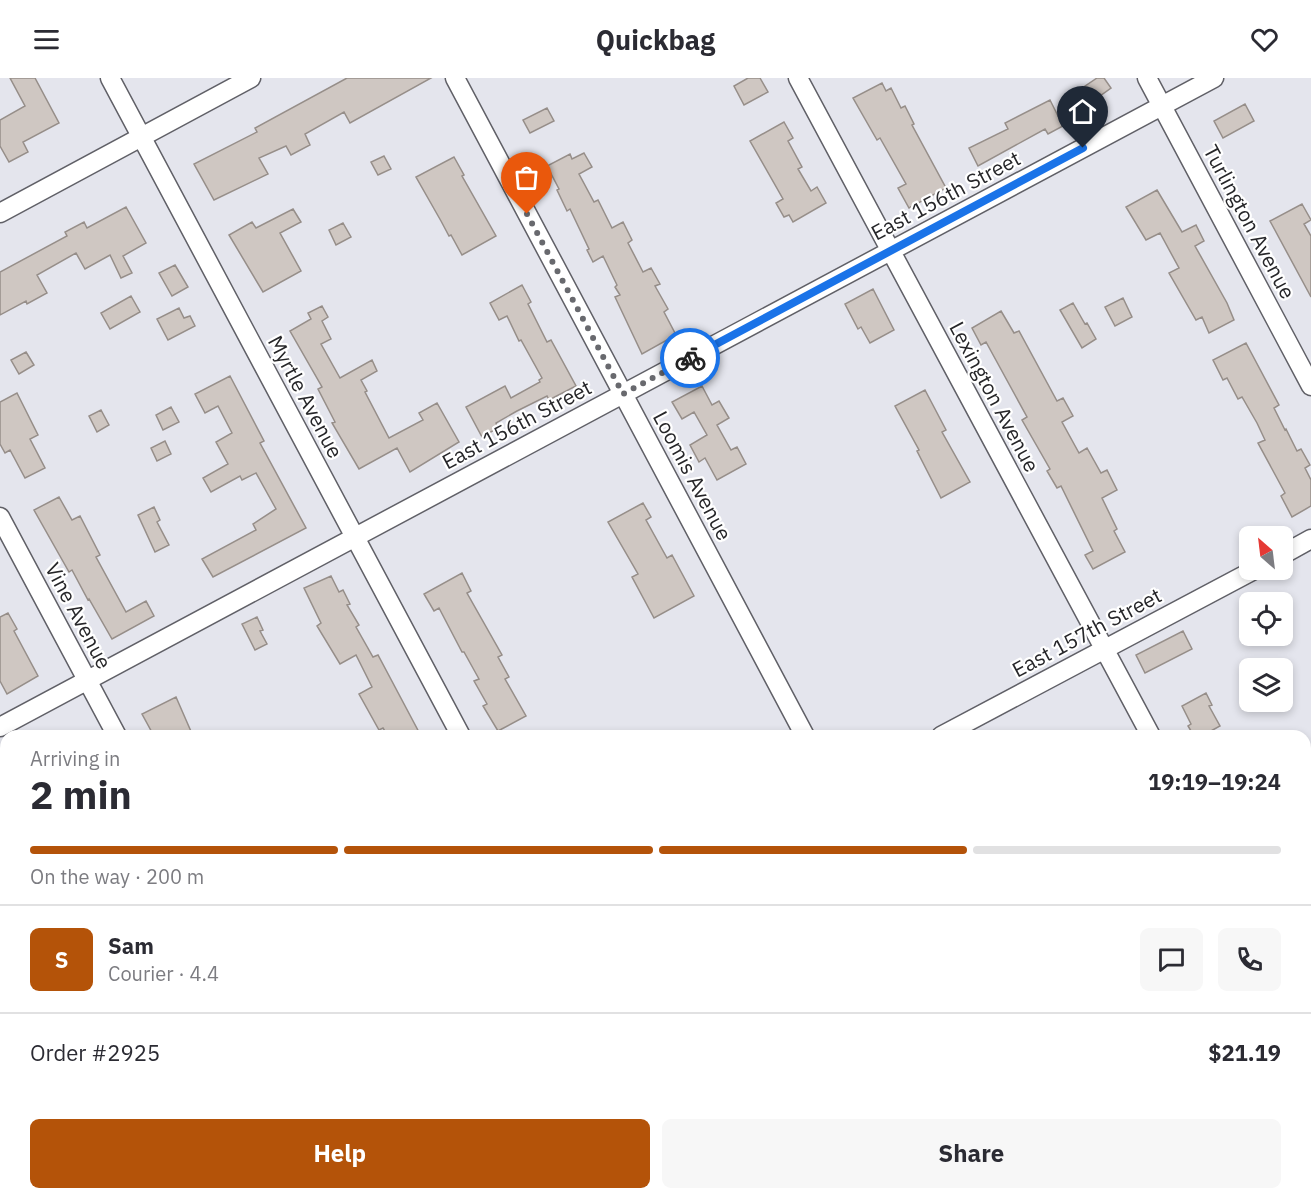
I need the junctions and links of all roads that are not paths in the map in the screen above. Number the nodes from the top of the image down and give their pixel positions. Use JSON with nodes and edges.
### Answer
{"nodes":[{"id":1,"x":110,"y":78,"type":"edge"},
{"id":2,"x":251,"y":78,"type":"edge"},
{"id":3,"x":455,"y":78,"type":"edge"},
{"id":4,"x":798,"y":78,"type":"edge"},
{"id":5,"x":1147,"y":78,"type":"edge"},
{"id":6,"x":1214,"y":78,"type":"edge"},
{"id":7,"x":1162,"y":106,"type":"junction"},
{"id":8,"x":141,"y":137,"type":"junction"},
{"id":9,"x":0,"y":213,"type":"edge"},
{"id":10,"x":891,"y":251,"type":"junction"},
{"id":11,"x":1311,"y":387,"type":"edge"},
{"id":12,"x":623,"y":394,"type":"junction"},
{"id":13,"x":0,"y":517,"type":"edge"},
{"id":14,"x":355,"y":537,"type":"junction"},
{"id":15,"x":1311,"y":539,"type":"edge"},
{"id":16,"x":1293,"y":549,"type":"edge"},
{"id":17,"x":1239,"y":578,"type":"edge"},
{"id":18,"x":1104,"y":650,"type":"junction"},
{"id":19,"x":87,"y":680,"type":"junction"},
{"id":20,"x":0,"y":727,"type":"edge"},
{"id":21,"x":114,"y":730,"type":"edge"},
{"id":22,"x":457,"y":730,"type":"edge"},
{"id":23,"x":802,"y":730,"type":"edge"},
{"id":24,"x":952,"y":730,"type":"edge"},
{"id":25,"x":1148,"y":730,"type":"edge"}],
"edges":[{"from":1,"to":8,"type":"street","name":"Myrtle Avenue"},
{"from":2,"to":8,"type":"street"},
{"from":3,"to":12,"type":"street","name":"Loomis Avenue"},
{"from":4,"to":10,"type":"street","name":"Lexington Avenue"},
{"from":5,"to":7,"type":"street","name":"Turlington Avenue"},
{"from":6,"to":7,"type":"street","name":"East 156th Street"},
{"from":7,"to":10,"type":"street","name":"East 156th Street"},
{"from":7,"to":11,"type":"street","name":"Turlington Avenue"},
{"from":8,"to":9,"type":"street"},
{"from":8,"to":14,"type":"street","name":"Myrtle Avenue"},
{"from":10,"to":12,"type":"street","name":"East 156th Street"},
{"from":10,"to":18,"type":"street","name":"Lexington Avenue"},
{"from":12,"to":14,"type":"street","name":"East 156th Street"},
{"from":12,"to":23,"type":"street","name":"Loomis Avenue"},
{"from":13,"to":19,"type":"street","name":"Vine Avenue"},
{"from":14,"to":19,"type":"street","name":"East 156th Street"},
{"from":14,"to":22,"type":"street","name":"Myrtle Avenue"},
{"from":15,"to":16,"type":"street"},
{"from":17,"to":18,"type":"street","name":"East 157th Street"},
{"from":18,"to":24,"type":"street","name":"East 157th Street"},
{"from":18,"to":25,"type":"street","name":"Lexington Avenue"},
{"from":19,"to":20,"type":"street","name":"East 156th Street"},
{"from":19,"to":21,"type":"street","name":"Vine Avenue"}]}
